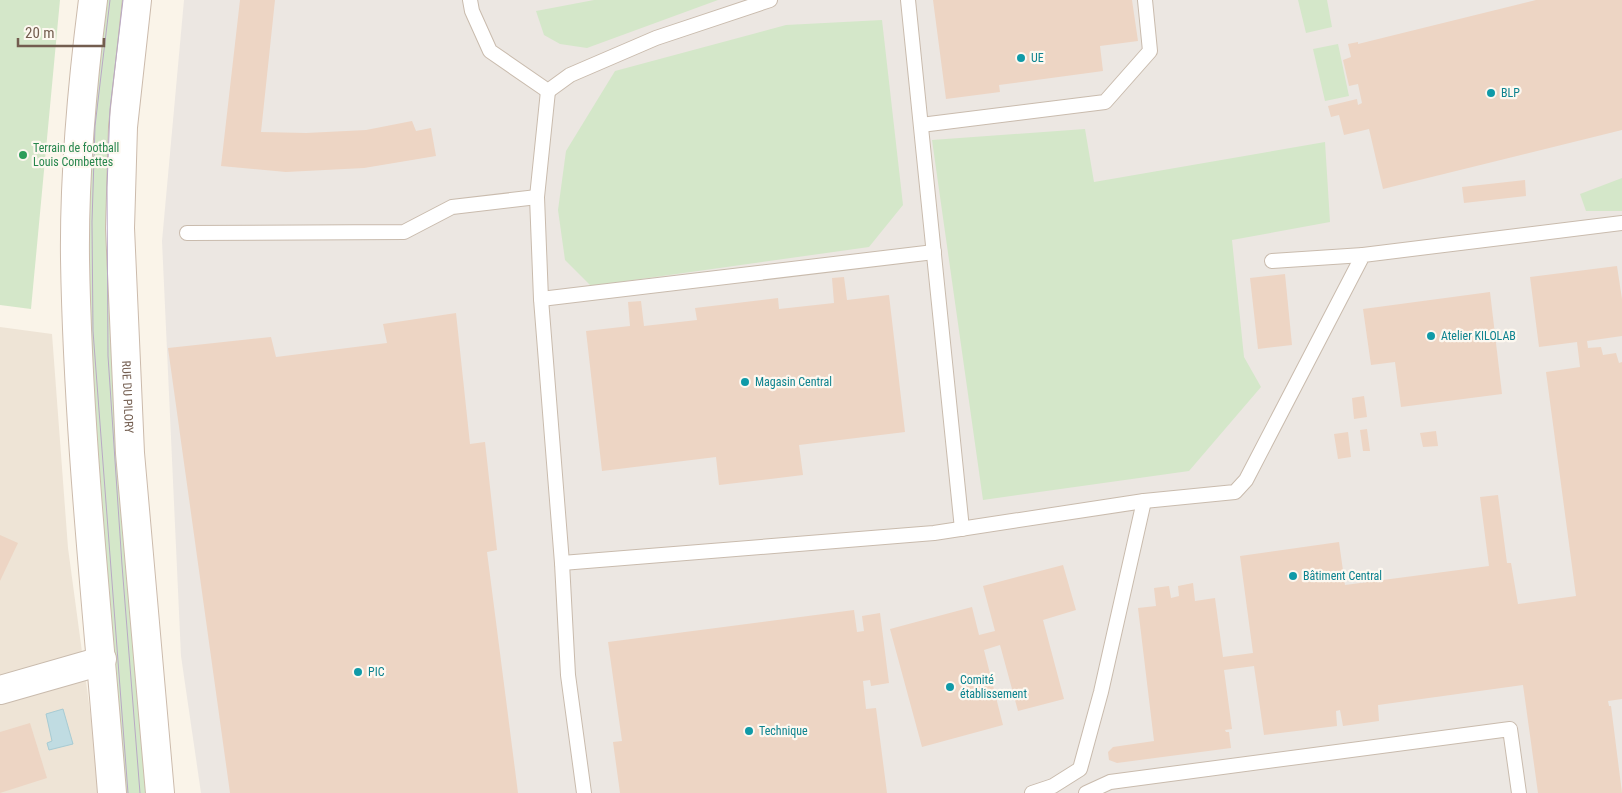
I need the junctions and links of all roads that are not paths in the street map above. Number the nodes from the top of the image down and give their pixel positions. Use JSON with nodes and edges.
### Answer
{"nodes":[{"id":1,"x":92,"y":0,"type":"edge"},
{"id":2,"x":137,"y":0,"type":"edge"},
{"id":3,"x":470,"y":0,"type":"edge"},
{"id":4,"x":770,"y":0,"type":"edge"},
{"id":5,"x":908,"y":0,"type":"edge"},
{"id":6,"x":1144,"y":0,"type":"edge"},
{"id":7,"x":548,"y":91,"type":"junction"},
{"id":8,"x":921,"y":125,"type":"junction"},
{"id":9,"x":537,"y":197,"type":"junction"},
{"id":10,"x":1622,"y":223,"type":"edge"},
{"id":11,"x":187,"y":233,"type":"dead end"},
{"id":12,"x":934,"y":252,"type":"junction"},
{"id":13,"x":1363,"y":255,"type":"junction"},
{"id":14,"x":1272,"y":261,"type":"dead end"},
{"id":15,"x":541,"y":299,"type":"junction"},
{"id":16,"x":1144,"y":501,"type":"junction"},
{"id":17,"x":962,"y":529,"type":"junction"},
{"id":18,"x":562,"y":563,"type":"junction"},
{"id":19,"x":102,"y":660,"type":"junction"},
{"id":20,"x":0,"y":690,"type":"edge"},
{"id":21,"x":1056,"y":789,"type":"edge"},
{"id":22,"x":112,"y":793,"type":"edge"},
{"id":23,"x":160,"y":793,"type":"edge"},
{"id":24,"x":584,"y":793,"type":"edge"},
{"id":25,"x":1032,"y":793,"type":"edge"},
{"id":26,"x":1086,"y":793,"type":"edge"},
{"id":27,"x":1519,"y":793,"type":"edge"}],
"edges":[{"from":1,"to":19,"type":"main road"},
{"from":2,"to":23,"type":"main road","name":"RUE DU PILORY"},
{"from":3,"to":7,"type":"lane"},
{"from":4,"to":7,"type":"lane"},
{"from":5,"to":8,"type":"lane"},
{"from":6,"to":8,"type":"lane"},
{"from":7,"to":9,"type":"lane"},
{"from":8,"to":12,"type":"lane"},
{"from":9,"to":11,"type":"lane"},
{"from":9,"to":15,"type":"lane"},
{"from":10,"to":13,"type":"lane"},
{"from":12,"to":15,"type":"lane"},
{"from":12,"to":17,"type":"lane"},
{"from":13,"to":14,"type":"lane"},
{"from":13,"to":16,"type":"lane"},
{"from":15,"to":18,"type":"lane"},
{"from":16,"to":17,"type":"lane"},
{"from":16,"to":21,"type":"lane"},
{"from":17,"to":18,"type":"lane"},
{"from":18,"to":24,"type":"lane"},
{"from":19,"to":20,"type":"main road"},
{"from":19,"to":22,"type":"main road"},
{"from":21,"to":25,"type":"lane"},
{"from":26,"to":27,"type":"lane"}]}
